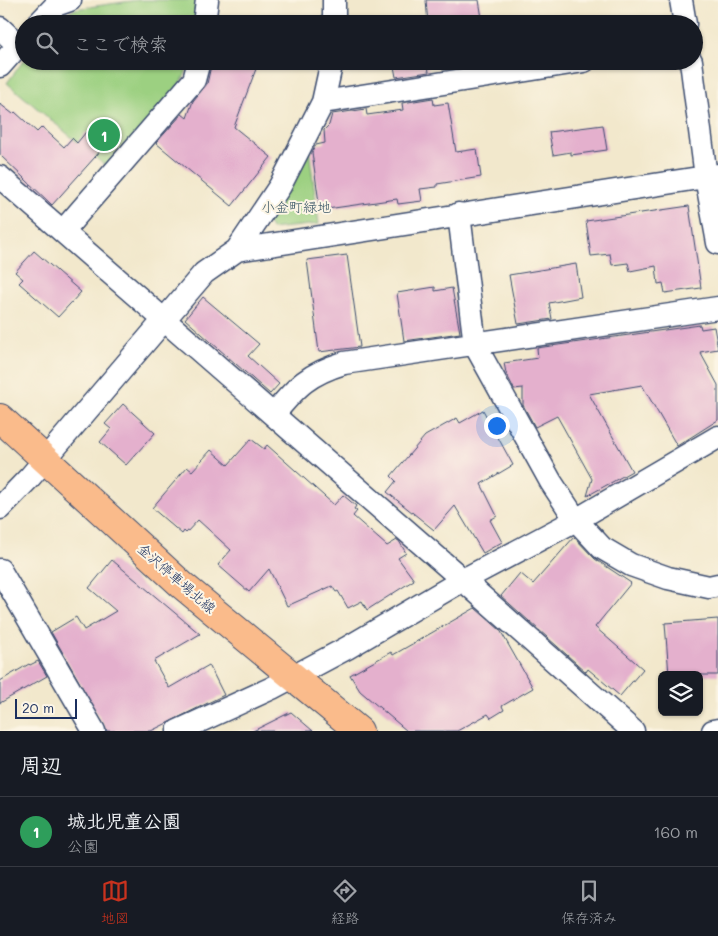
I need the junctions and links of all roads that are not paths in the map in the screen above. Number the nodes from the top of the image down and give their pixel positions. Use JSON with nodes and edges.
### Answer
{"nodes":[{"id":1,"x":65,"y":0,"type":"edge"},
{"id":2,"x":207,"y":0,"type":"edge"},
{"id":3,"x":334,"y":0,"type":"edge"},
{"id":4,"x":681,"y":0,"type":"edge"},
{"id":5,"x":48,"y":15,"type":"edge"},
{"id":6,"x":205,"y":15,"type":"edge"},
{"id":7,"x":334,"y":15,"type":"edge"},
{"id":8,"x":684,"y":15,"type":"edge"},
{"id":9,"x":0,"y":28,"type":"edge"},
{"id":10,"x":15,"y":38,"type":"edge"},
{"id":11,"x":15,"y":49,"type":"edge"},
{"id":12,"x":0,"y":66,"type":"edge"},
{"id":13,"x":197,"y":70,"type":"edge"},
{"id":14,"x":330,"y":70,"type":"edge"},
{"id":15,"x":527,"y":70,"type":"edge"},
{"id":16,"x":692,"y":70,"type":"edge"},
{"id":17,"x":323,"y":102,"type":"junction"},
{"id":18,"x":712,"y":176,"type":"edge"},
{"id":19,"x":0,"y":177,"type":"edge"},
{"id":20,"x":459,"y":214,"type":"junction"},
{"id":21,"x":62,"y":232,"type":"junction"},
{"id":22,"x":718,"y":243,"type":"edge"},
{"id":23,"x":237,"y":250,"type":"junction"},
{"id":24,"x":718,"y":308,"type":"edge"},
{"id":25,"x":163,"y":318,"type":"junction"},
{"id":26,"x":475,"y":346,"type":"junction"},
{"id":27,"x":274,"y":414,"type":"junction"},
{"id":28,"x":0,"y":418,"type":"edge"},
{"id":29,"x":718,"y":437,"type":"edge"},
{"id":30,"x":46,"y":458,"type":"junction"},
{"id":31,"x":0,"y":508,"type":"edge"},
{"id":32,"x":576,"y":520,"type":"junction"},
{"id":33,"x":0,"y":570,"type":"edge"},
{"id":34,"x":463,"y":580,"type":"junction"},
{"id":35,"x":718,"y":585,"type":"edge"},
{"id":36,"x":295,"y":676,"type":"junction"},
{"id":37,"x":718,"y":730,"type":"edge"},
{"id":38,"x":94,"y":731,"type":"edge"},
{"id":39,"x":179,"y":731,"type":"edge"},
{"id":40,"x":360,"y":731,"type":"edge"},
{"id":41,"x":633,"y":731,"type":"edge"},
{"id":42,"x":713,"y":731,"type":"edge"}],
"edges":[{"from":1,"to":5,"type":"street"},
{"from":2,"to":6,"type":"street"},
{"from":3,"to":7,"type":"street"},
{"from":4,"to":8,"type":"street"},
{"from":9,"to":10,"type":"street"},
{"from":11,"to":12,"type":"street"},
{"from":13,"to":21,"type":"street"},
{"from":14,"to":17,"type":"street"},
{"from":15,"to":17,"type":"street"},
{"from":16,"to":18,"type":"street"},
{"from":17,"to":23,"type":"street"},
{"from":18,"to":20,"type":"street"},
{"from":18,"to":22,"type":"street"},
{"from":19,"to":21,"type":"street"},
{"from":20,"to":23,"type":"street"},
{"from":20,"to":26,"type":"street"},
{"from":21,"to":25,"type":"street"},
{"from":23,"to":25,"type":"street"},
{"from":24,"to":26,"type":"street"},
{"from":25,"to":27,"type":"street"},
{"from":25,"to":30,"type":"street"},
{"from":26,"to":27,"type":"street"},
{"from":26,"to":32,"type":"street"},
{"from":27,"to":34,"type":"street"},
{"from":28,"to":30,"type":"main road","name":"金沢停車場北線"},
{"from":29,"to":32,"type":"street"},
{"from":30,"to":31,"type":"street"},
{"from":30,"to":36,"type":"main road","name":"金沢停車場北線"},
{"from":32,"to":34,"type":"street"},
{"from":32,"to":35,"type":"street"},
{"from":33,"to":38,"type":"street"},
{"from":34,"to":36,"type":"street"},
{"from":34,"to":41,"type":"street"},
{"from":36,"to":39,"type":"street"},
{"from":36,"to":40,"type":"main road","name":"金沢停車場北線"},
{"from":37,"to":42,"type":"street"}]}
